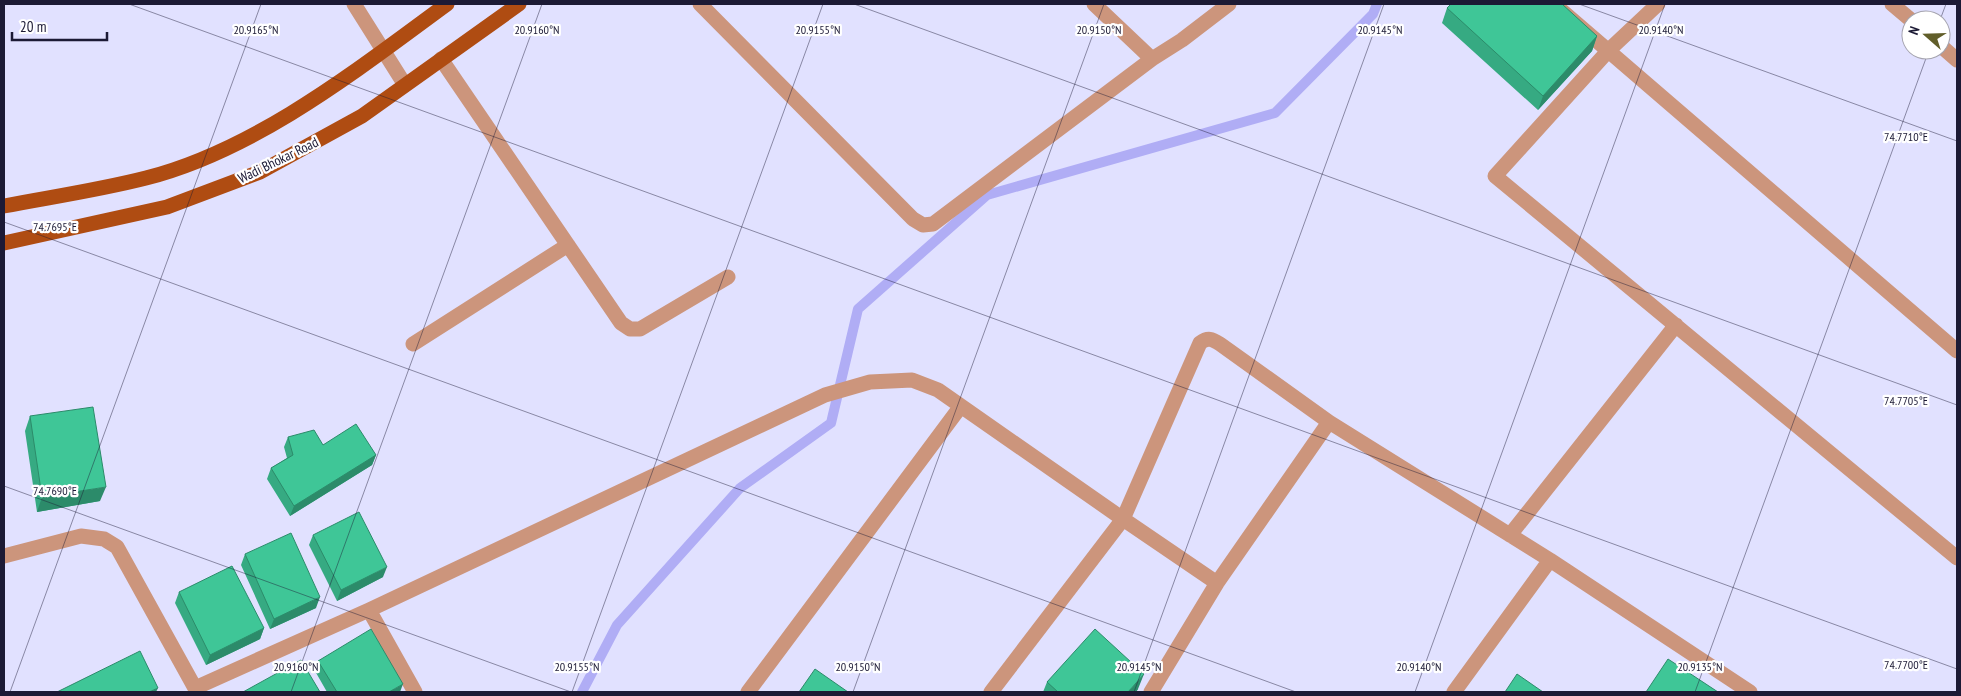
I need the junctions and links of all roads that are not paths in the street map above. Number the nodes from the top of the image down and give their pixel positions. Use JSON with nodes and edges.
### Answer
{"nodes":[{"id":1,"x":354,"y":4,"type":"edge"},
{"id":2,"x":447,"y":4,"type":"edge"},
{"id":3,"x":519,"y":4,"type":"edge"},
{"id":4,"x":700,"y":4,"type":"edge"},
{"id":5,"x":1094,"y":4,"type":"edge"},
{"id":6,"x":1229,"y":4,"type":"edge"},
{"id":7,"x":1554,"y":4,"type":"edge"},
{"id":8,"x":1658,"y":4,"type":"edge"},
{"id":9,"x":1609,"y":50,"type":"junction"},
{"id":10,"x":383,"y":51,"type":"junction"},
{"id":11,"x":441,"y":59,"type":"junction"},
{"id":12,"x":1152,"y":59,"type":"junction"},
{"id":13,"x":405,"y":85,"type":"junction"},
{"id":14,"x":4,"y":206,"type":"edge"},
{"id":15,"x":4,"y":243,"type":"edge"},
{"id":16,"x":568,"y":245,"type":"junction"},
{"id":17,"x":728,"y":277,"type":"dead end"},
{"id":18,"x":1676,"y":325,"type":"junction"},
{"id":19,"x":413,"y":344,"type":"dead end"},
{"id":20,"x":1957,"y":351,"type":"edge"},
{"id":21,"x":961,"y":406,"type":"junction"},
{"id":22,"x":1329,"y":422,"type":"junction"},
{"id":23,"x":1123,"y":519,"type":"junction"},
{"id":24,"x":1510,"y":535,"type":"junction"},
{"id":25,"x":4,"y":556,"type":"edge"},
{"id":26,"x":1957,"y":558,"type":"edge"},
{"id":27,"x":1550,"y":560,"type":"junction"},
{"id":28,"x":1217,"y":583,"type":"junction"},
{"id":29,"x":369,"y":610,"type":"junction"},
{"id":30,"x":196,"y":690,"type":"edge"},
{"id":31,"x":414,"y":692,"type":"edge"},
{"id":32,"x":748,"y":692,"type":"edge"},
{"id":33,"x":991,"y":692,"type":"edge"},
{"id":34,"x":1151,"y":692,"type":"edge"},
{"id":35,"x":1454,"y":692,"type":"edge"},
{"id":36,"x":1750,"y":692,"type":"edge"}],
"edges":[{"from":1,"to":10,"type":"street"},
{"from":2,"to":10,"type":"main road"},
{"from":3,"to":11,"type":"main road","name":"Wadi Bhokar Road"},
{"from":4,"to":12,"type":"street"},
{"from":5,"to":12,"type":"street"},
{"from":6,"to":12,"type":"street"},
{"from":7,"to":9,"type":"street"},
{"from":8,"to":9,"type":"street"},
{"from":9,"to":18,"type":"street"},
{"from":9,"to":20,"type":"street"},
{"from":10,"to":13,"type":"street"},
{"from":10,"to":14,"type":"main road"},
{"from":11,"to":13,"type":"main road","name":"Wadi Bhokar Road"},
{"from":11,"to":16,"type":"street"},
{"from":13,"to":15,"type":"main road","name":"Wadi Bhokar Road"},
{"from":16,"to":17,"type":"street"},
{"from":16,"to":19,"type":"street"},
{"from":18,"to":24,"type":"street"},
{"from":18,"to":26,"type":"street"},
{"from":21,"to":23,"type":"street"},
{"from":21,"to":29,"type":"street"},
{"from":21,"to":32,"type":"street"},
{"from":22,"to":23,"type":"street"},
{"from":22,"to":24,"type":"street"},
{"from":22,"to":28,"type":"street"},
{"from":23,"to":28,"type":"street"},
{"from":23,"to":33,"type":"street"},
{"from":24,"to":27,"type":"street"},
{"from":25,"to":30,"type":"street"},
{"from":27,"to":35,"type":"street"},
{"from":27,"to":36,"type":"street"},
{"from":28,"to":34,"type":"street"},
{"from":29,"to":30,"type":"street"},
{"from":29,"to":31,"type":"street"}]}
